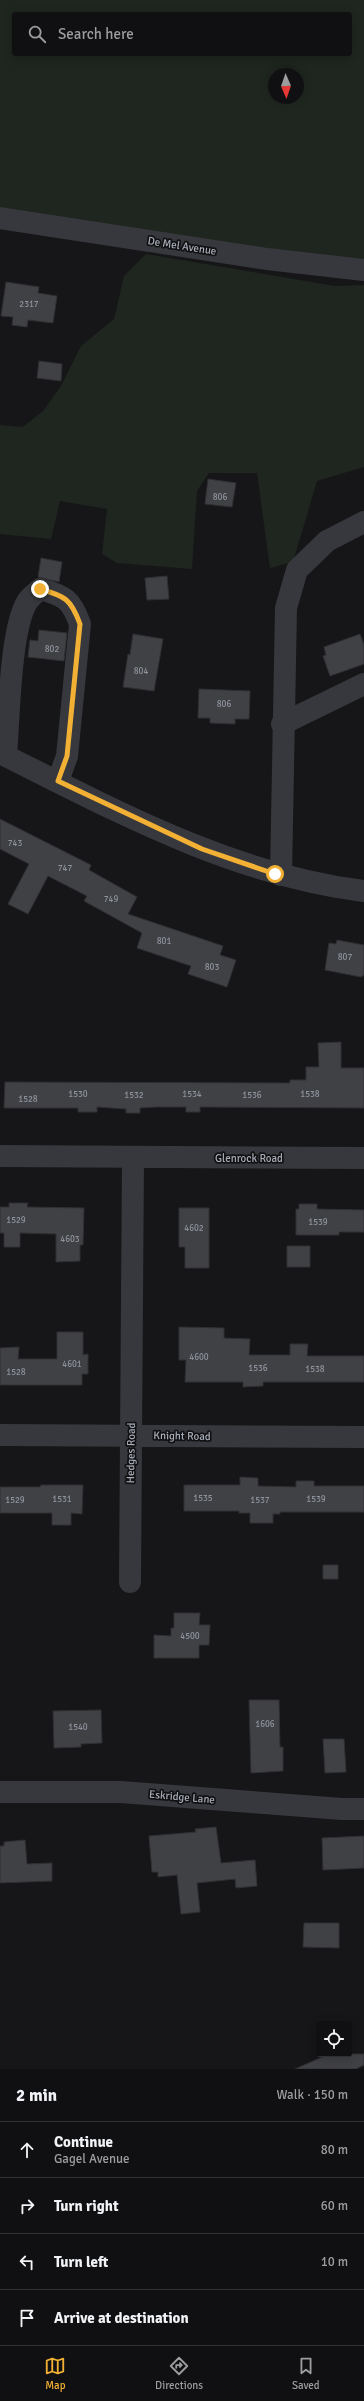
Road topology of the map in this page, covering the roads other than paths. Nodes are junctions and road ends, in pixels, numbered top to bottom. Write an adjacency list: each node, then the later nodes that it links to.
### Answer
1 (0, 218): 2 (street, De Mel Avenue)
2 (364, 270)
3 (364, 522): 5 (street)
4 (364, 684): 5 (street)
5 (282, 724): 8 (street)
6 (3, 754): 7 (street); 7 (street)
7 (58, 781): 8 (street)
8 (281, 875): 9 (street)
9 (364, 891)
10 (0, 1156): 11 (street, Glenrock Road)
11 (133, 1157): 12 (street, Glenrock Road); 14 (street, Hedges Road)
12 (364, 1158)
13 (0, 1434): 14 (street, Knight Road)
14 (131, 1435): 15 (street, Knight Road); 16 (street, Hedges Road)
15 (364, 1436)
16 (130, 1582)
17 (0, 1792): 18 (street, Eskridge Lane)
18 (364, 1809)

